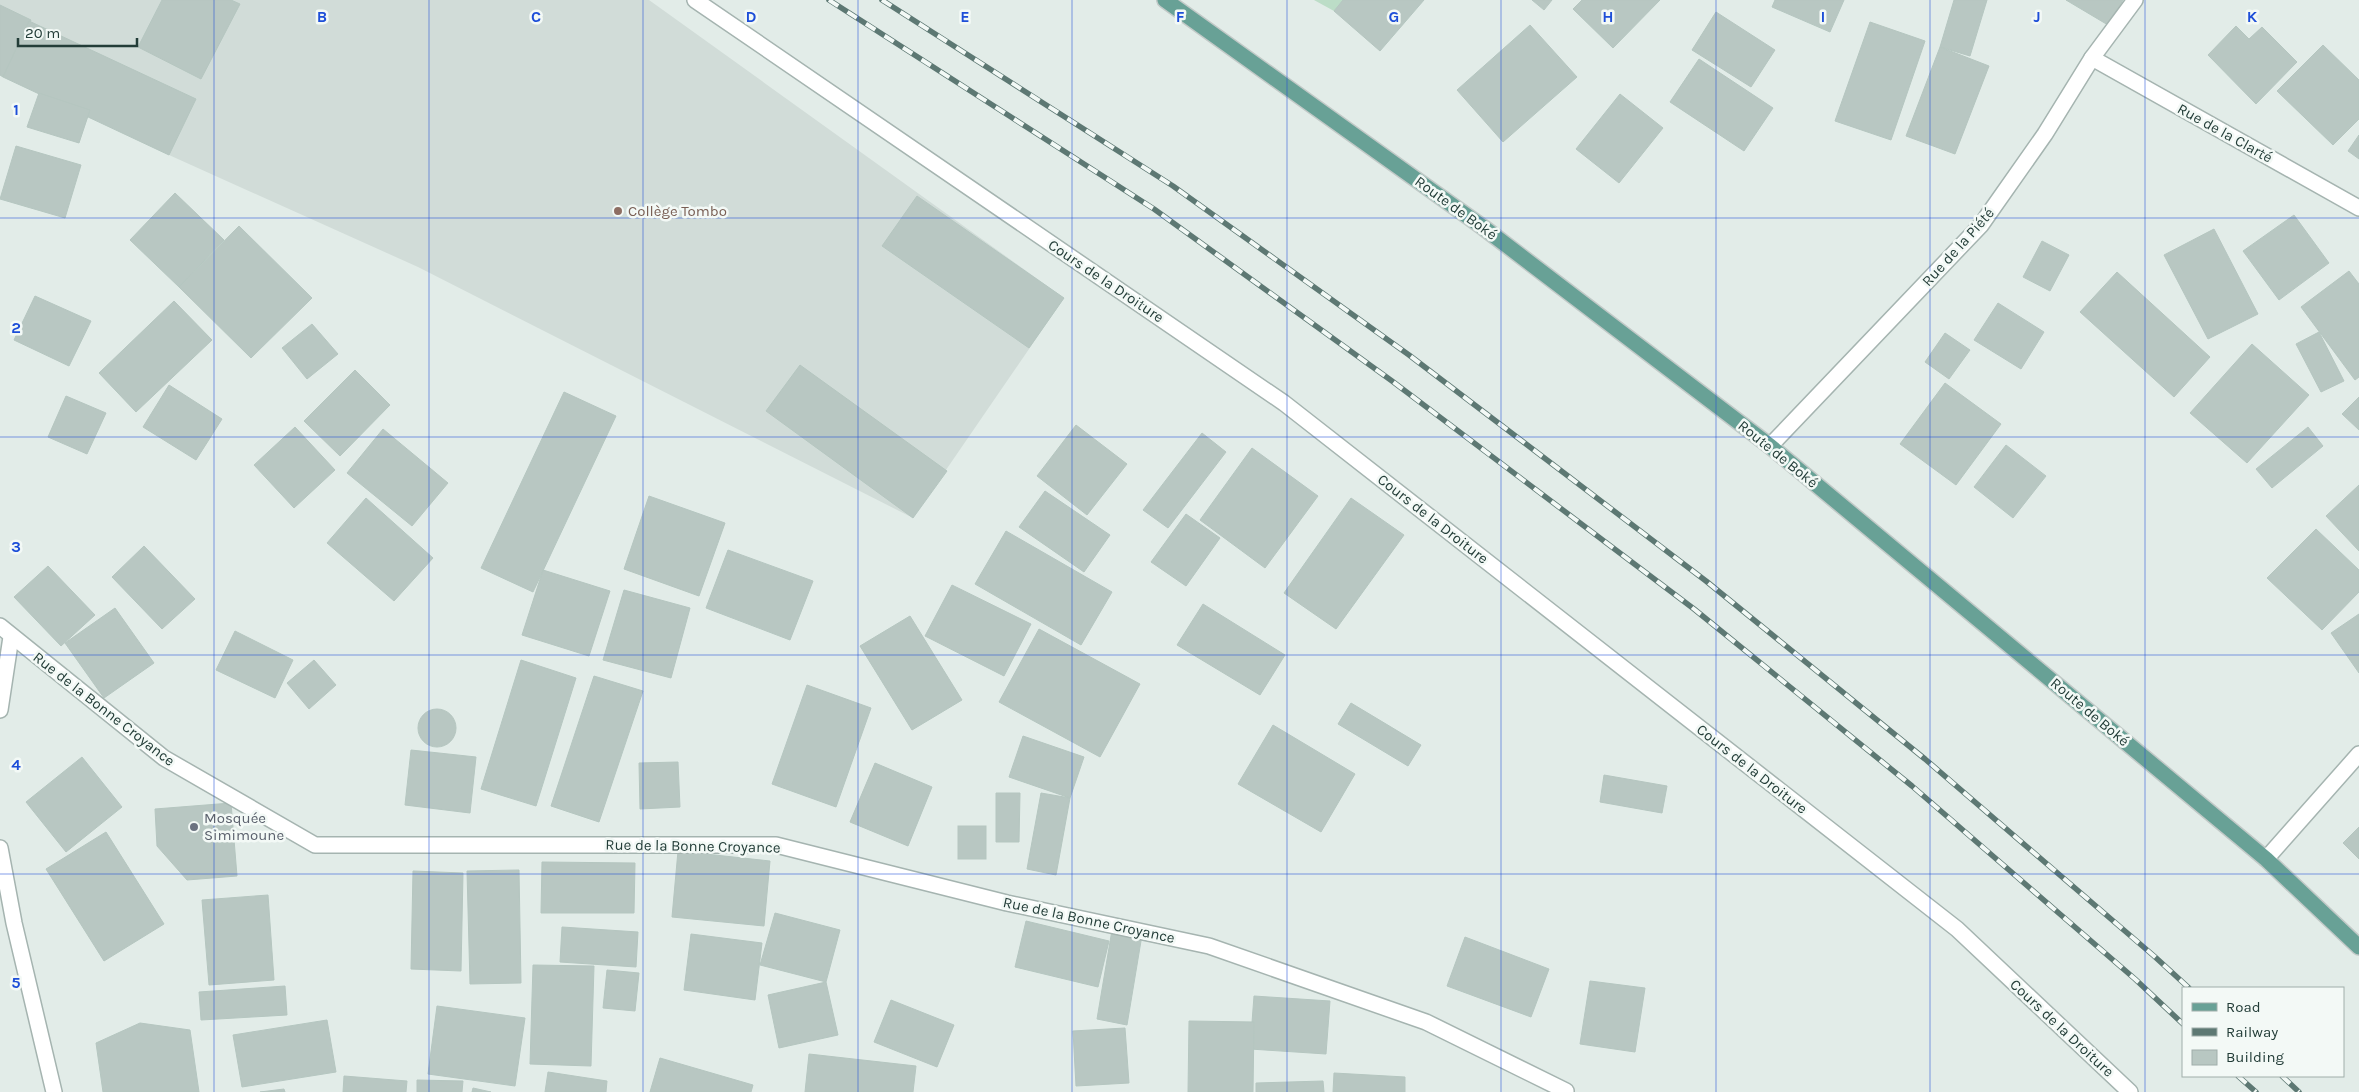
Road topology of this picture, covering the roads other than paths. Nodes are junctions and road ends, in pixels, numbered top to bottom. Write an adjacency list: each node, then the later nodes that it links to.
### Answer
1 (695, 0): 16 (street, Cours de la Droiture)
2 (1165, 0): 6 (main road, Route de Boké)
3 (2135, 0): 4 (street, Rue de la Piété)
4 (2092, 58): 5 (street, Rue de la Clarté); 6 (street, Rue de la Piété)
5 (2359, 208)
6 (1770, 446): 12 (main road, Route de Boké)
7 (0, 626): 8 (street, Rue de la Bonne Croyance)
8 (11, 637): 9 (street); 14 (street, Rue de la Bonne Croyance)
9 (0, 710)
10 (2359, 754): 12 (street)
11 (0, 848): 15 (street)
12 (2266, 859): 13 (main road, Route de Boké)
13 (2359, 947)
14 (1566, 1091)
15 (54, 1092)
16 (2130, 1092)

